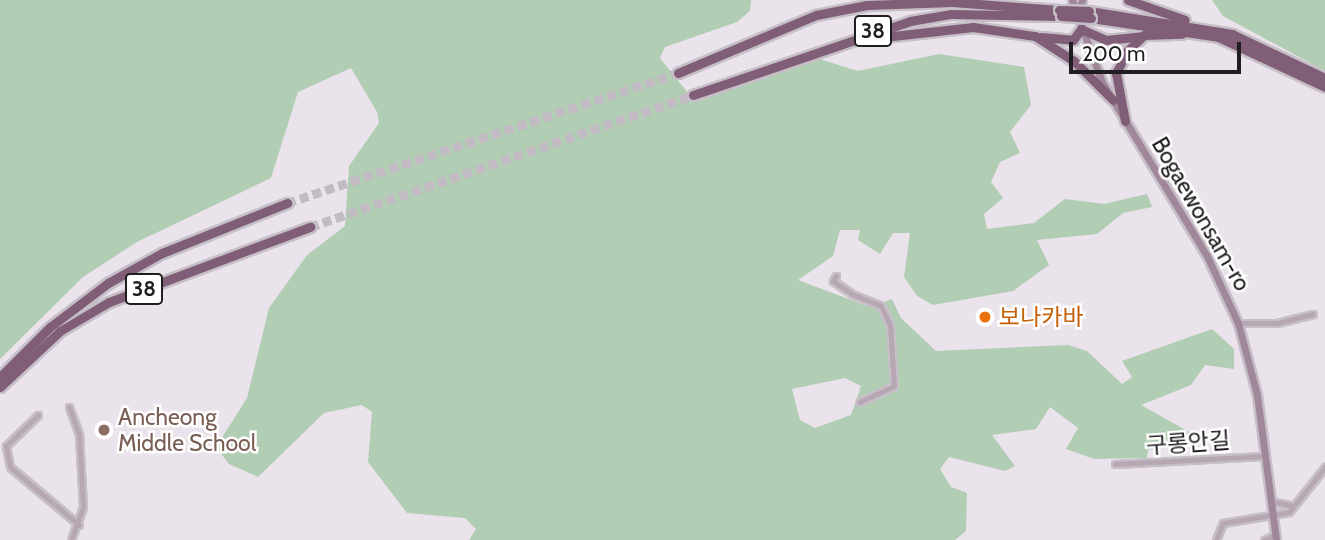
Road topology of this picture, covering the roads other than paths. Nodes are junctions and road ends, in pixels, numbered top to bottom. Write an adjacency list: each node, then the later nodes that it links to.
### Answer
1 (891, 0): 5 (highway)
2 (1072, 0): 8 (main road, Bogaewonsam-ro)
3 (1082, 0): 8 (main road)
4 (1135, 1): 9 (highway)
5 (867, 5): 6 (highway, 38); 15 (highway, 38)
6 (1060, 13): 7 (highway, 38, bridge); 14 (highway, 38)
7 (1090, 14): 9 (highway, 38); 11 (highway, 38)
8 (1076, 15): 10 (main road, Bogaewonsam-ro)
9 (1193, 24): 16 (highway, 38)
10 (1081, 29): 12 (highway); 13 (highway); 19 (main road, Bogaewonsam-ro)
11 (1200, 32): 12 (highway); 17 (highway, 38)
12 (1144, 35): 20 (highway)
13 (1035, 36): 14 (highway); 19 (highway)
14 (830, 45): 18 (highway, 38)
15 (678, 73)
16 (1325, 78)
17 (1325, 87)
18 (694, 95)
19 (1112, 100): 20 (main road, Bogaewonsam-ro)
20 (1125, 121): 25 (main road, Bogaewonsam-ro)
21 (288, 203): 26 (highway, 38)
22 (310, 227): 27 (highway, 38)
23 (836, 276): 28 (street)
24 (1313, 314): 25 (street)
25 (1238, 323): 31 (main road, Bogaewonsam-ro)
26 (0, 377)
27 (0, 387)
28 (859, 402)
29 (69, 407): 37 (street)
30 (38, 415): 37 (street)
31 (1264, 456): 32 (street, 구롱안길); 34 (main road, Bogaewonsam-ro)
32 (1115, 464)
33 (1325, 467): 35 (street)
34 (1270, 501): 35 (street); 36 (main road, Bogaewonsam-ro)
35 (1296, 506): 36 (street)
36 (1272, 519): 38 (main road, Bogaewonsam-ro); 40 (street)
37 (79, 525): 39 (street)
38 (1275, 538): 41 (street)
39 (71, 540)
40 (1216, 540)
41 (1264, 540)

